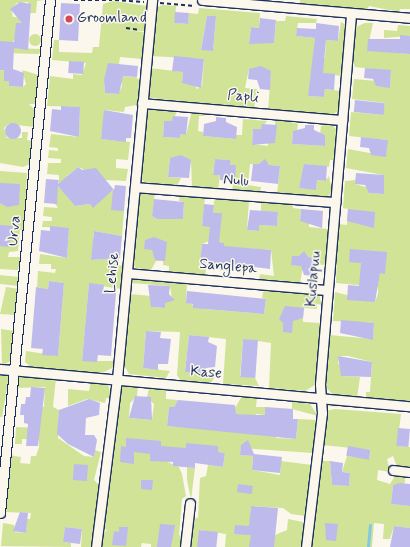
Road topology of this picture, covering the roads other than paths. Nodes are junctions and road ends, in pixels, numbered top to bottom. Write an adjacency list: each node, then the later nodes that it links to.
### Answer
1 (50, 0): 13 (street, Urva)
2 (152, 0): 6 (street, Lehise)
3 (202, 0): 4 (street)
4 (351, 14): 5 (street); 7 (street, Kuslapuu)
5 (410, 18)
6 (142, 103): 7 (street, Papli); 8 (street, Lehise)
7 (342, 120): 9 (street, Kuslapuu)
8 (135, 187): 9 (street, Nulu); 10 (street, Lehise)
9 (335, 202): 11 (street, Kuslapuu)
10 (127, 273): 11 (street, Sanglepa); 14 (street, Lehise)
11 (328, 290): 15 (street, Kuslapuu)
12 (0, 369): 13 (street, Kase)
13 (14, 370): 14 (street, Kase); 20 (street, Urva)
14 (117, 379): 15 (street, Kase); 21 (street, Lehise)
15 (320, 398): 16 (street, Kase); 23 (street, Kuslapuu)
16 (410, 406)
17 (393, 470): 18 (street)
18 (410, 472)
19 (190, 503): 22 (street)
20 (0, 513)
21 (96, 547)
22 (185, 547)
23 (306, 547)

